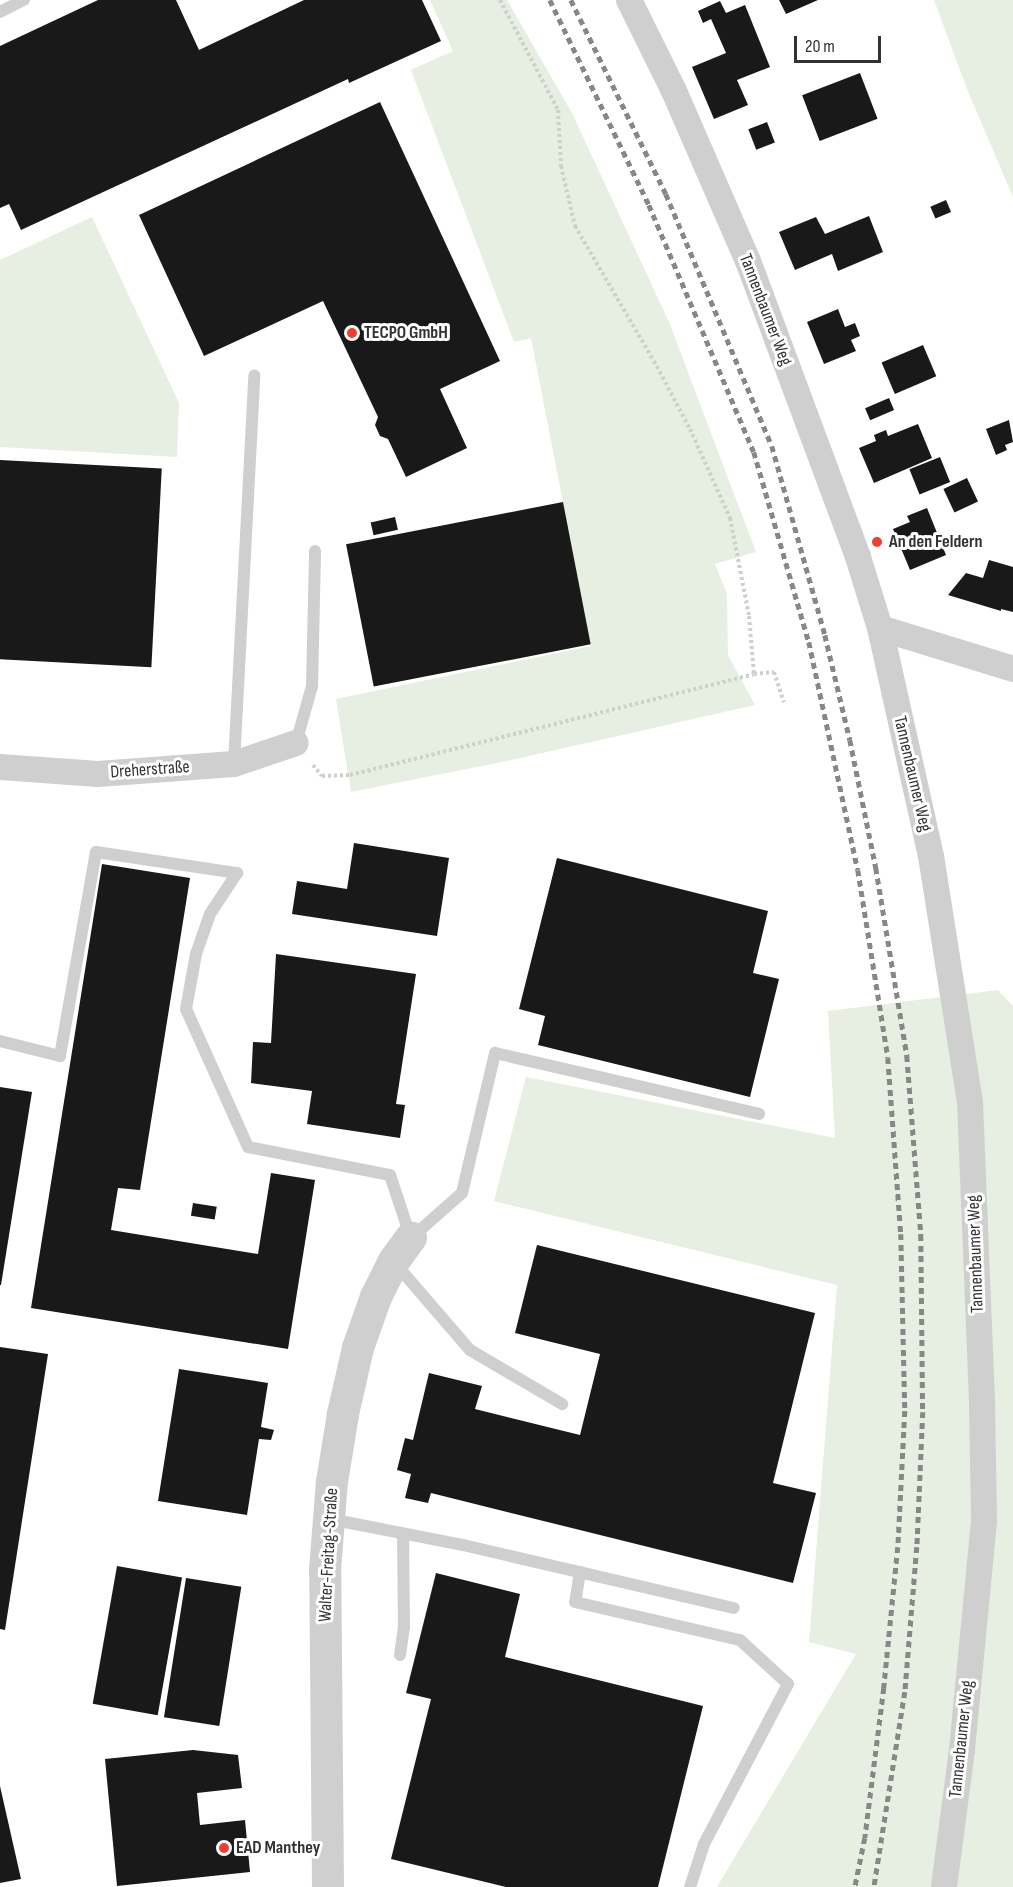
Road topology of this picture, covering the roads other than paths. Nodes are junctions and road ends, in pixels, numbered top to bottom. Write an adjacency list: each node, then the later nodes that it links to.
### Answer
1 (24, 0): 3 (lane)
2 (629, 0): 6 (street, Tannenbaumer Weg)
3 (0, 12)
4 (254, 376): 9 (lane)
5 (315, 552): 8 (lane)
6 (880, 628): 7 (street); 22 (street, Tannenbaumer Weg)
7 (1013, 669)
8 (296, 743): 9 (street, Dreherstraße)
9 (234, 764): 10 (street, Dreherstraße)
10 (0, 767)
11 (0, 1041): 13 (lane)
12 (759, 1114): 13 (lane)
13 (402, 1249): 14 (lane); 15 (street, Walter-Freitag-Straße)
14 (562, 1404)
15 (329, 1519): 16 (lane); 20 (street, Walter-Freitag-Straße)
16 (403, 1534): 17 (lane); 19 (lane)
17 (580, 1572): 18 (lane); 21 (lane)
18 (734, 1608)
19 (400, 1655)
20 (328, 1887)
21 (690, 1887)
22 (944, 1887)

